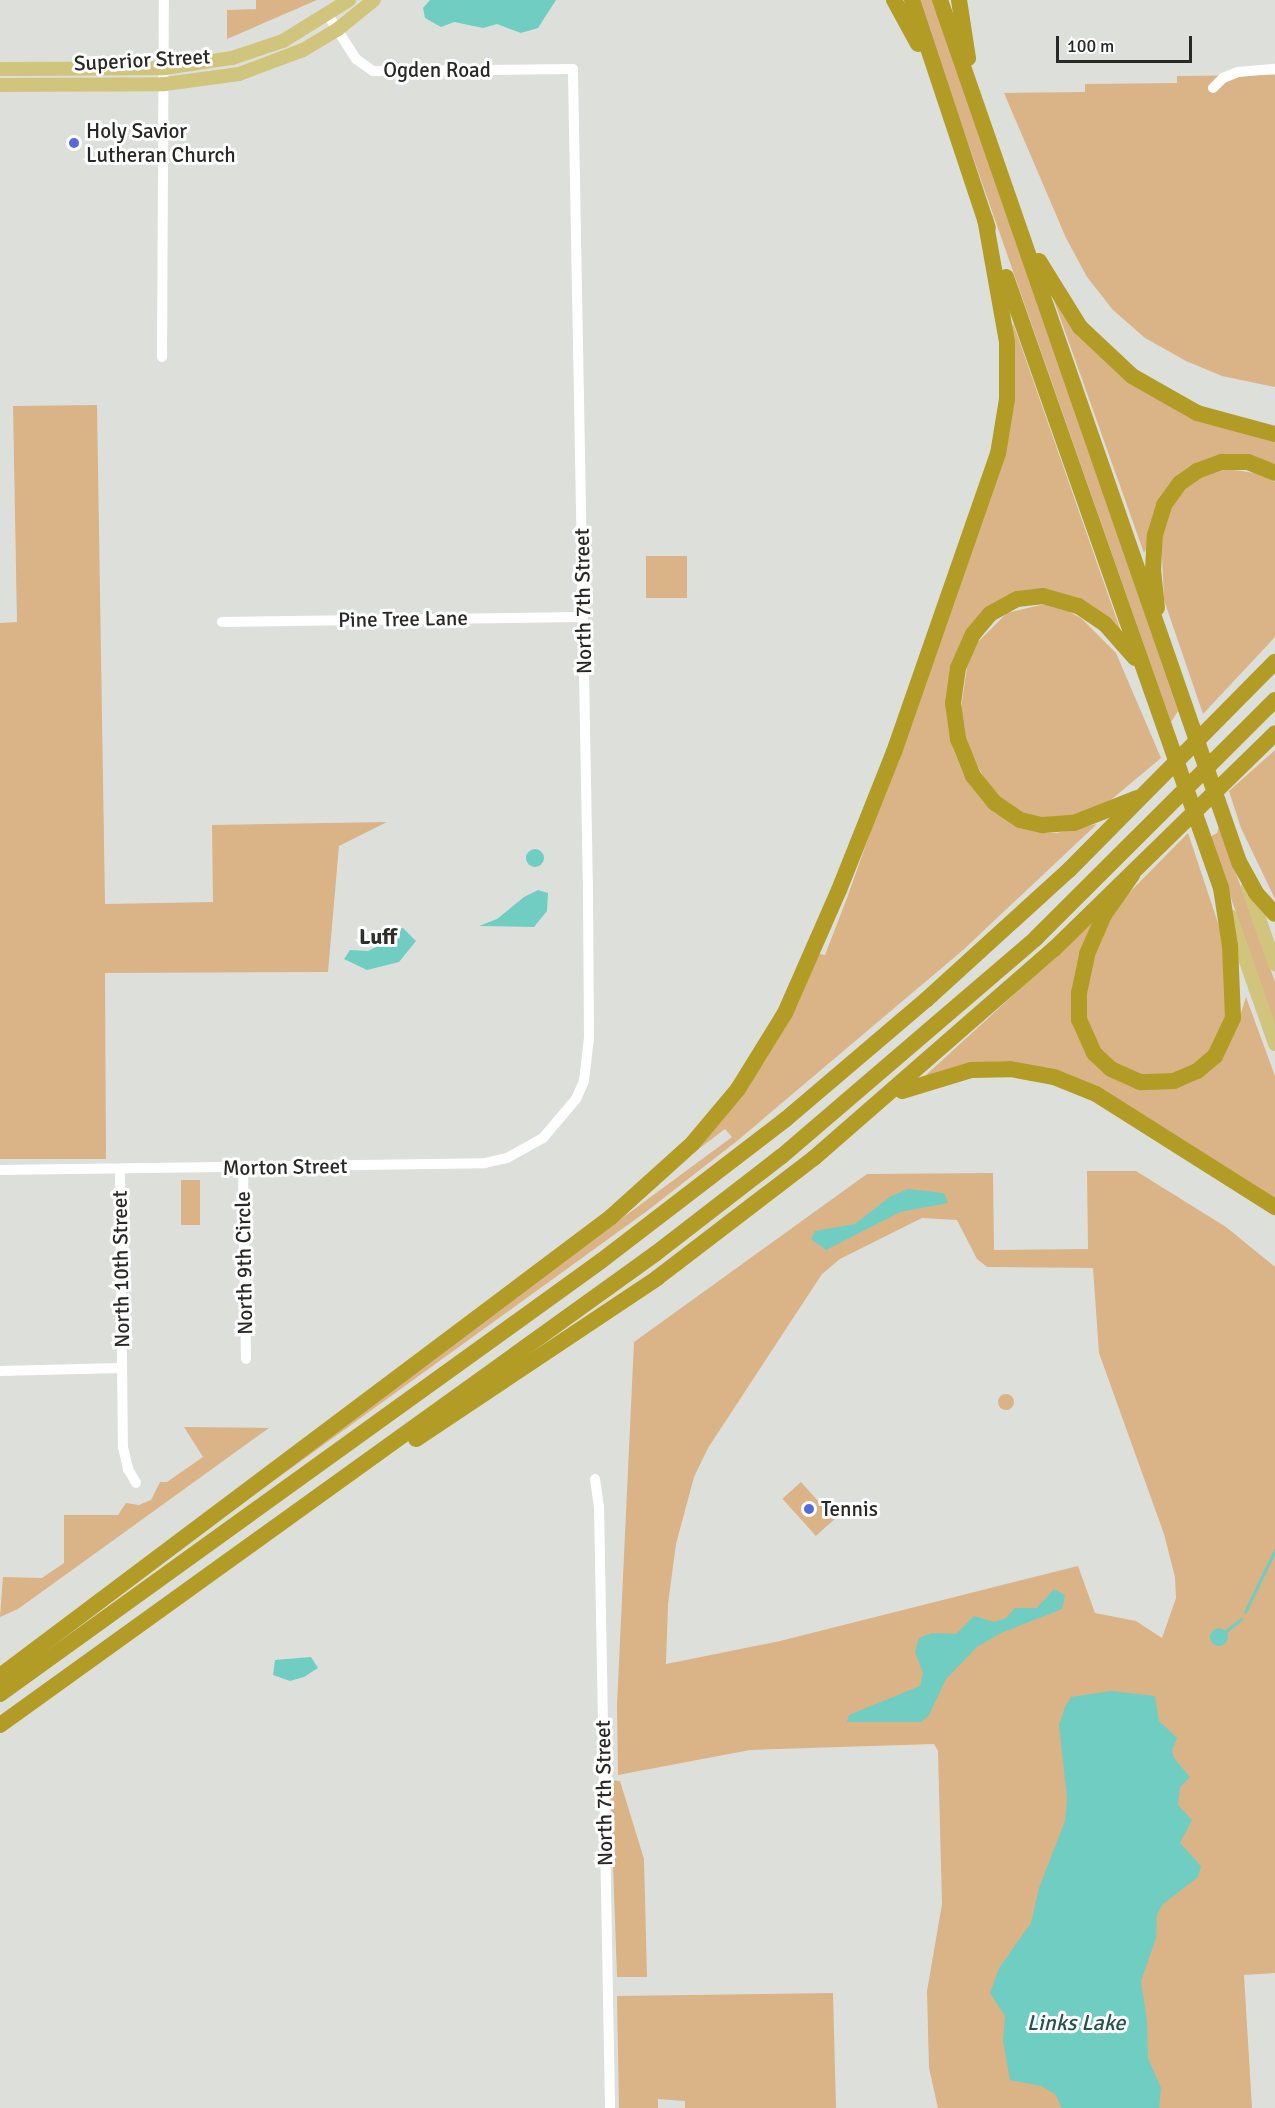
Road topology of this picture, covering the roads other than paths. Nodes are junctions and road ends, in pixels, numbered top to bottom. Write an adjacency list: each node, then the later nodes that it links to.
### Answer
1 (164, 0): 10 (street)
2 (349, 0): 8 (main road, Superior Street)
3 (374, 0): 9 (main road, Superior Street)
4 (894, 0): 17 (highway)
5 (912, 0): 17 (highway)
6 (940, 0): 18 (highway)
7 (959, 0): 18 (highway)
8 (328, 15): 9 (street, Ogden Road); 10 (main road, Superior Street)
9 (338, 29): 12 (street, Ogden Road); 14 (main road, Superior Street)
10 (165, 68): 11 (main road, Superior Street); 14 (street)
11 (0, 69)
12 (573, 69): 24 (street, North 7th Street)
13 (1275, 69): 16 (street)
14 (165, 84): 15 (main road, Superior Street); 21 (street)
15 (0, 85)
16 (1214, 88)
17 (948, 109): 20 (highway)
18 (978, 112): 19 (highway)
19 (1011, 208): 22 (highway); 28 (highway)
20 (985, 219): 29 (highway); 54 (highway)
21 (162, 357)
22 (1275, 434)
23 (1275, 473): 28 (highway)
24 (583, 617): 25 (street, Pine Tree Lane); 43 (street, North 7th Street)
25 (222, 622)
26 (1275, 655): 30 (highway)
27 (1275, 662): 30 (highway)
28 (1170, 664): 36 (highway)
29 (1147, 679): 35 (highway); 38 (highway)
30 (1246, 692): 35 (highway)
31 (1275, 700): 53 (highway)
32 (1275, 733): 34 (highway)
33 (1275, 739): 34 (highway)
34 (1254, 755): 37 (highway)
35 (1143, 796): 55 (highway)
36 (1239, 862): 39 (highway); 40 (main road)
37 (1132, 875): 38 (highway); 42 (highway)
38 (1221, 888): 41 (main road)
39 (1275, 914)
40 (1275, 964)
41 (1275, 1044)
42 (882, 1101): 47 (highway); 53 (highway)
43 (557, 1124): 44 (street, Morton Street)
44 (243, 1168): 45 (street, Morton Street); 48 (street, North 9th Circle)
45 (120, 1169): 46 (street, Morton Street); 49 (street, North 10th Street)
46 (0, 1170)
47 (1275, 1207)
48 (246, 1359)
49 (122, 1368): 50 (street); 52 (street, North 10th Street)
50 (0, 1371)
51 (595, 1479): 57 (street, North 7th Street)
52 (136, 1483)
53 (271, 1531): 56 (highway)
54 (0, 1676)
55 (0, 1694)
56 (0, 1725)
57 (610, 2108)

